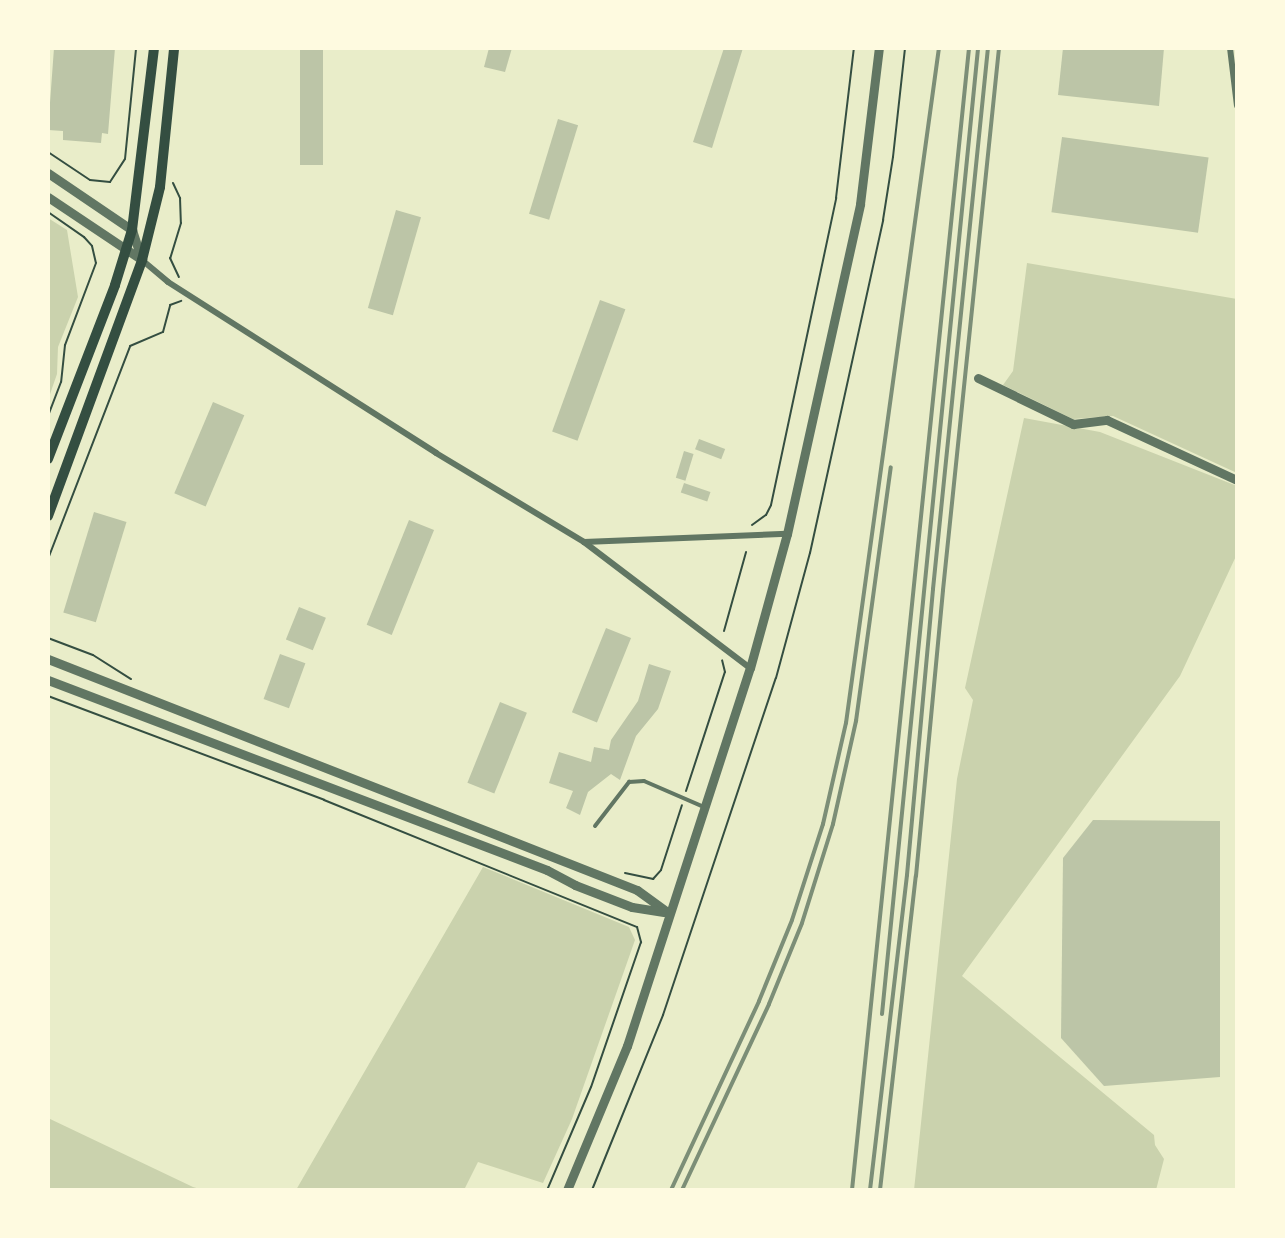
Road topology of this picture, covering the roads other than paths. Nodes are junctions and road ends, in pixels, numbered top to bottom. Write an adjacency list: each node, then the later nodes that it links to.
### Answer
1 (154, 48): 8 (main road)
2 (174, 48): 10 (main road)
3 (879, 48): 15 (street)
4 (1230, 48): 5 (street)
5 (1237, 106)
6 (48, 173): 8 (street)
7 (48, 197): 9 (street)
8 (132, 230): 9 (main road); 10 (street)
9 (126, 252): 10 (street); 12 (main road)
10 (142, 261): 14 (main road); 16 (street)
11 (978, 378): 13 (street)
12 (48, 459)
13 (1237, 480)
14 (48, 516)
15 (787, 534): 16 (street); 18 (street)
16 (584, 542): 18 (street)
17 (48, 658): 22 (street)
18 (750, 668): 20 (street)
19 (48, 680): 22 (street)
20 (705, 807): 21 (lane); 22 (street)
21 (595, 826)
22 (669, 913): 23 (street)
23 (567, 1190)

